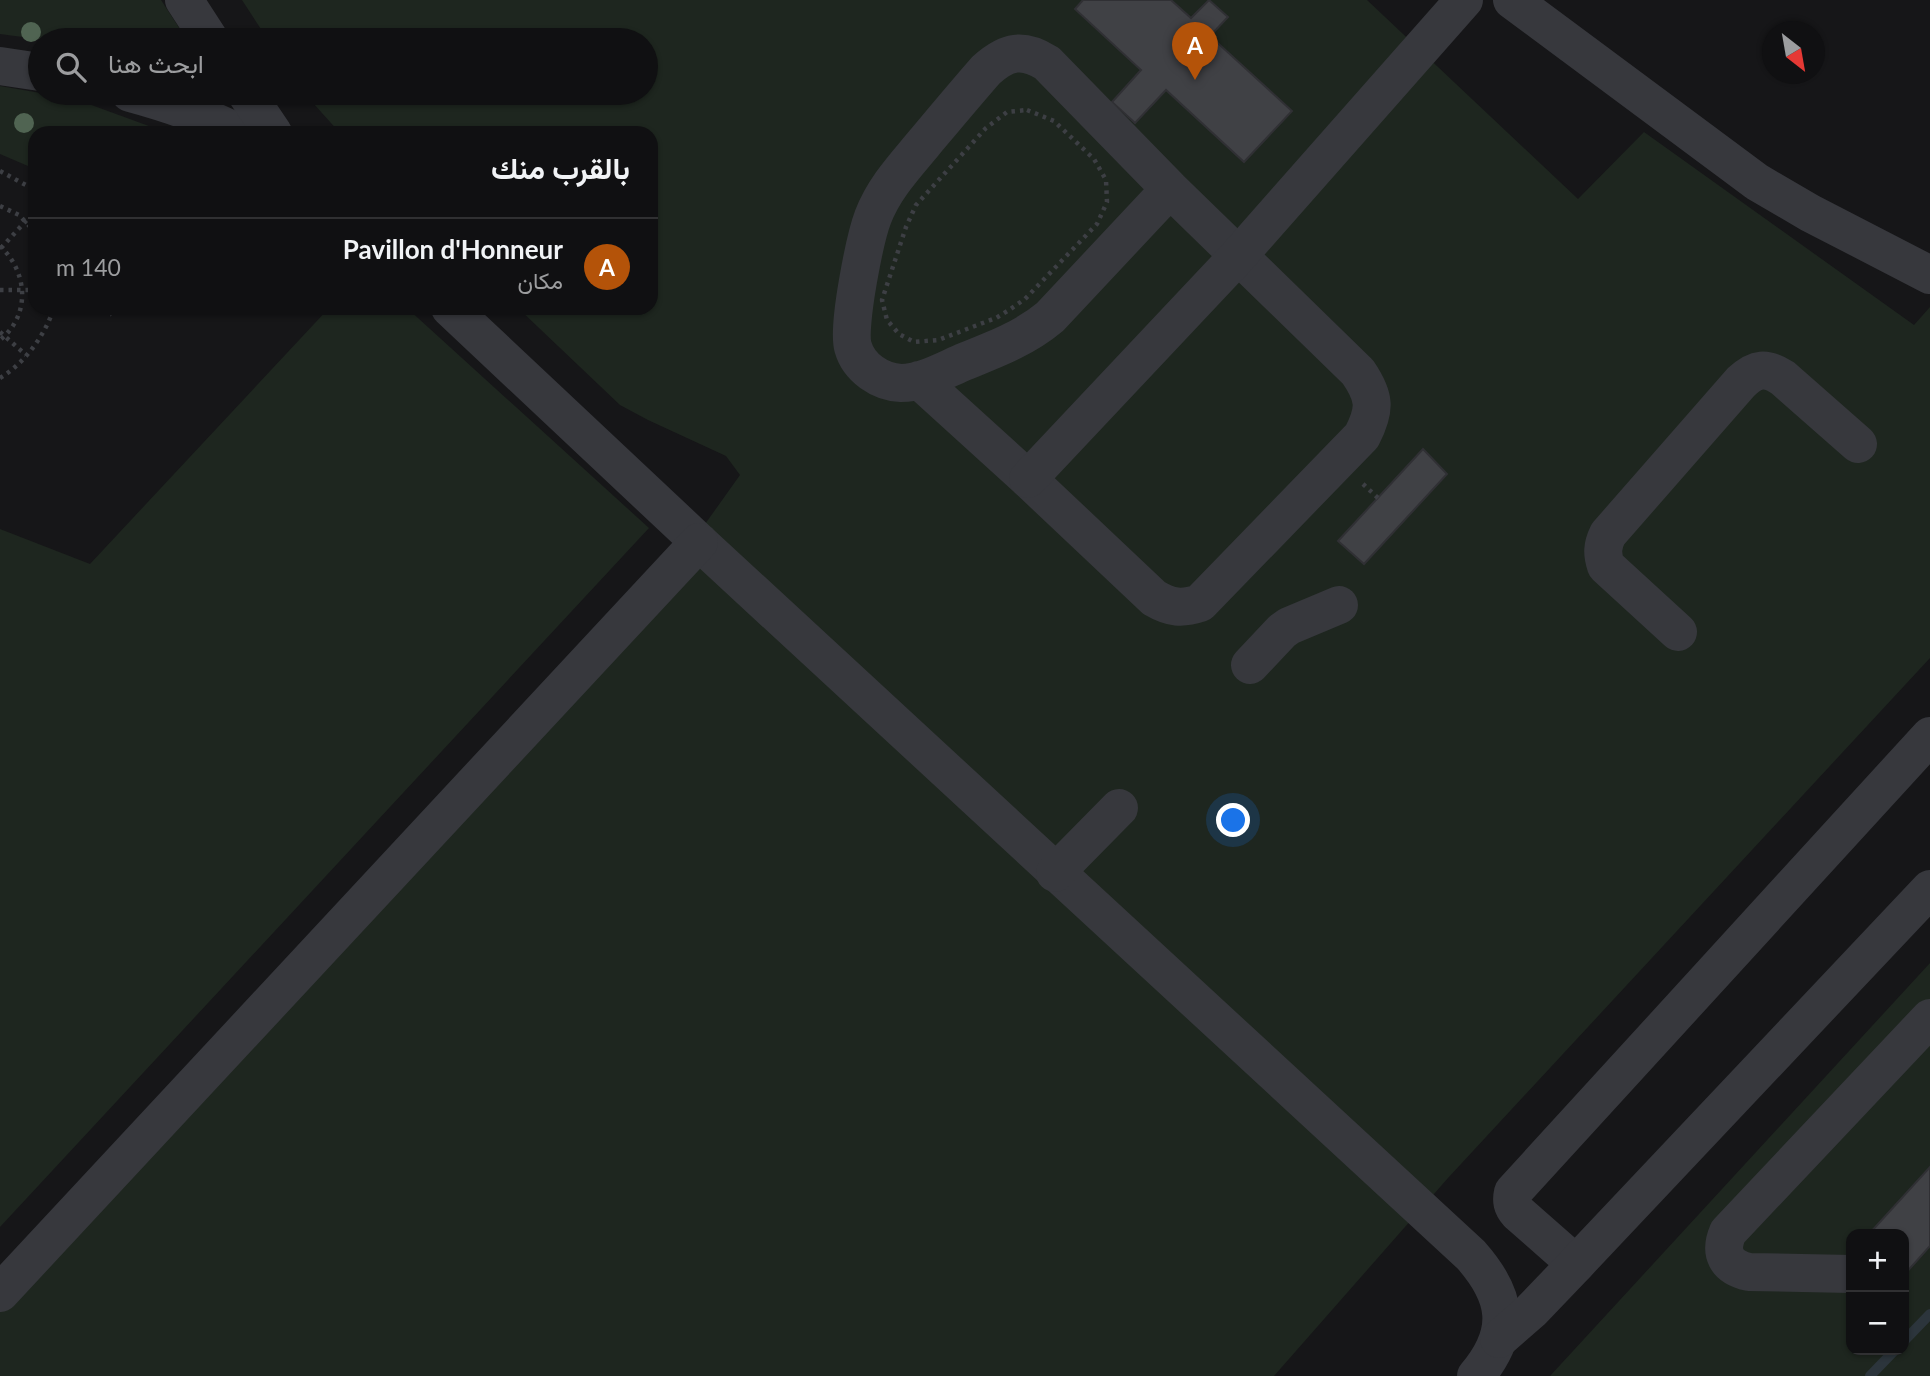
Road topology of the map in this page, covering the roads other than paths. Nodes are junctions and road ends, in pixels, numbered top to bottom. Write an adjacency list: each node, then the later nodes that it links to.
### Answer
1 (184, 0): 4 (street)
2 (1464, 0): 12 (street)
3 (1512, 0): 13 (street)
4 (202, 28)
5 (0, 66): 6 (street)
6 (28, 70)
7 (169, 105): 9 (street)
8 (254, 105): 10 (street)
9 (222, 126)
10 (268, 126)
11 (1170, 189): 12 (street); 15 (street); 15 (street)
12 (1238, 256): 17 (street); 17 (street)
13 (1930, 275)
14 (457, 315): 18 (street)
15 (919, 380): 17 (street)
16 (1858, 444): 20 (street)
17 (1028, 479)
18 (699, 542): 24 (street); 29 (street)
19 (1339, 606): 21 (street)
20 (1678, 632)
21 (1250, 665)
22 (1922, 762): 27 (street)
23 (1119, 808): 24 (street)
24 (1055, 873): 30 (street)
25 (1930, 890): 27 (street)
26 (1930, 1018): 28 (street)
27 (1576, 1264): 30 (street)
28 (1846, 1273)
29 (0, 1293)
30 (1499, 1339): 31 (street)
31 (1476, 1376)

